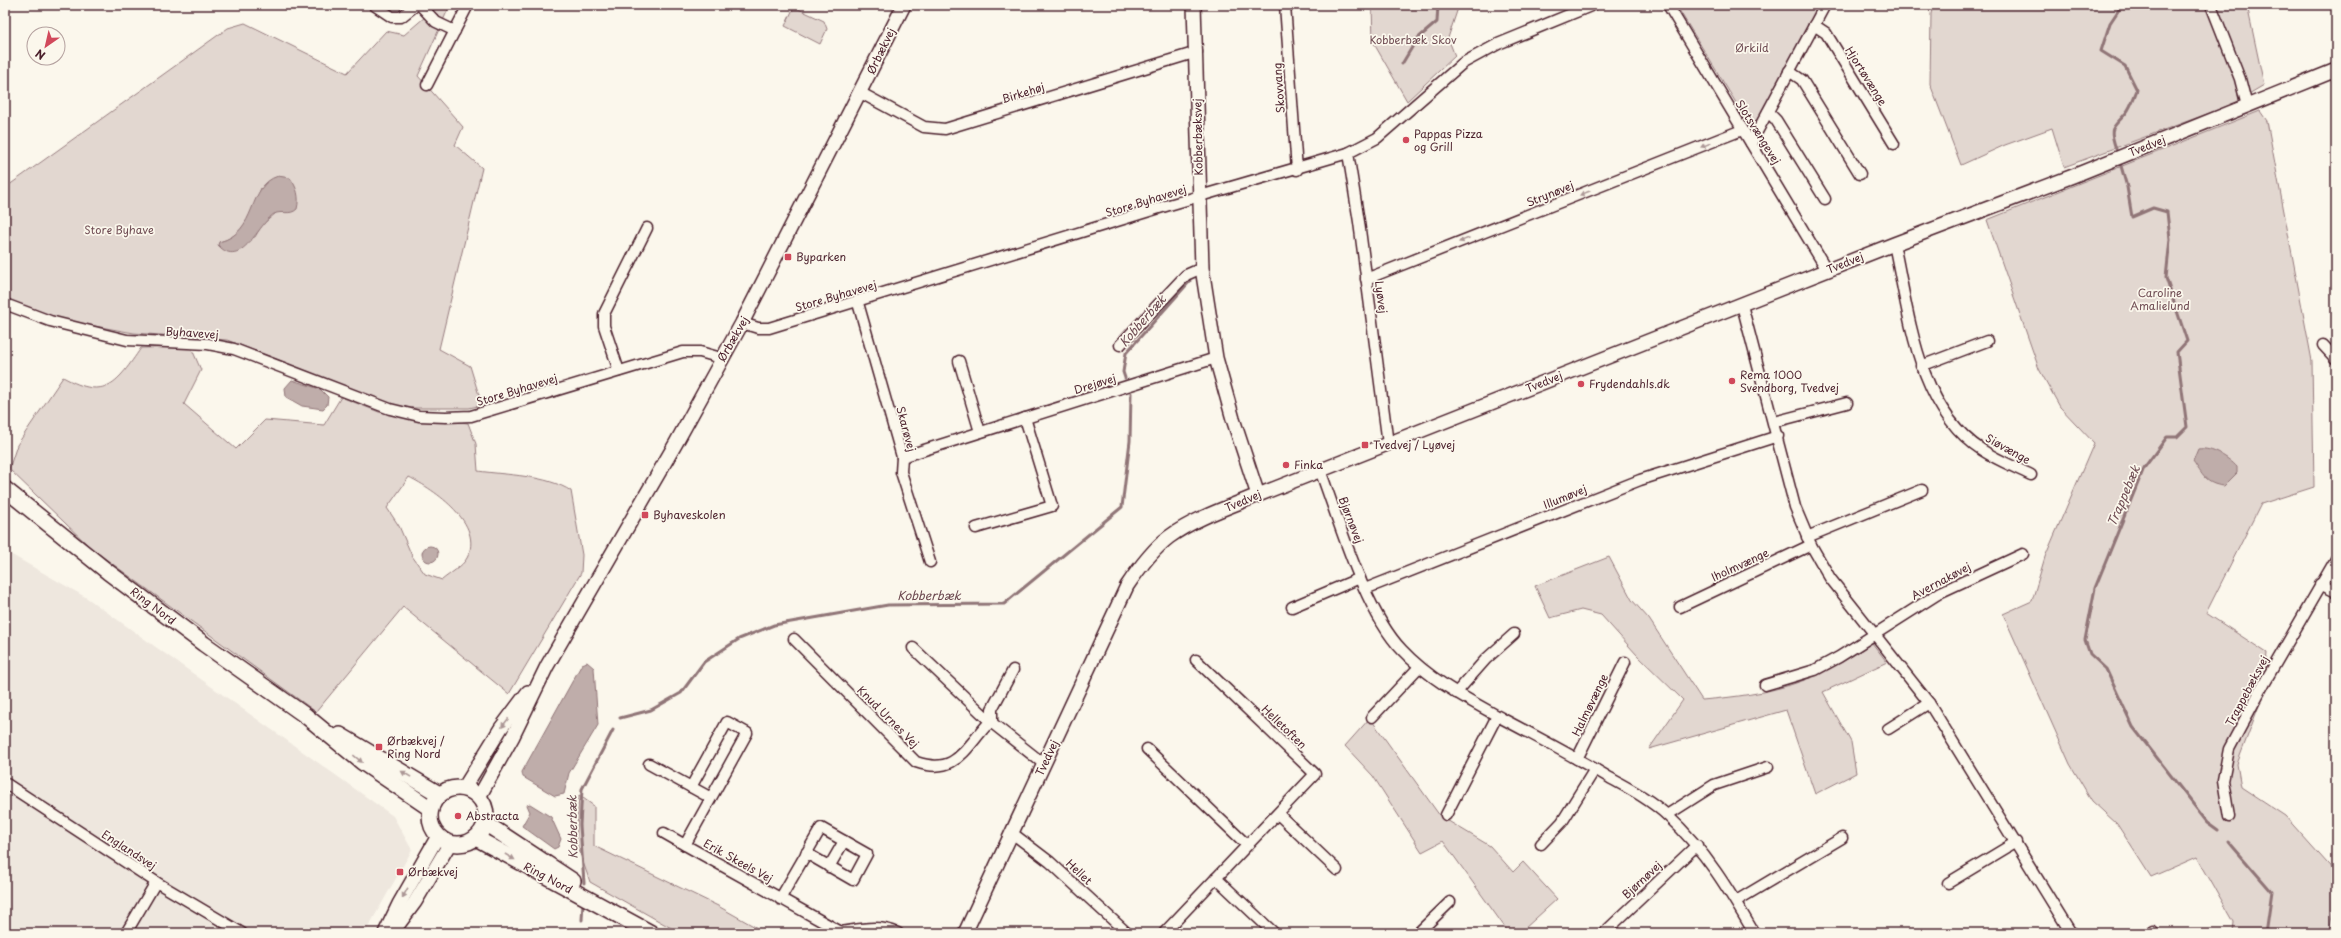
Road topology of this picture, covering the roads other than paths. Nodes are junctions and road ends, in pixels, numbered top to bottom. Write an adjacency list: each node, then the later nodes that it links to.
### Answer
1 (374, 5): 2 (street)
2 (416, 5)
3 (420, 5): 13 (street)
4 (468, 5): 13 (street)
5 (904, 5): 18 (street, Ørbækvej)
6 (1194, 5): 14 (street, Kobberbæksvej)
7 (1285, 5): 25 (street, Skovvang)
8 (1593, 5): 24 (street, Store Byhavevej)
9 (1668, 5): 21 (street, Slotsvængevej)
10 (1825, 5): 12 (street)
11 (2212, 5): 19 (street)
12 (1814, 25): 16 (street); 23 (street, Hjortøvænge)
13 (455, 31): 17 (street)
14 (1197, 52): 18 (street, Birkehøj); 27 (street, Kobberbæksvej)
15 (2336, 70): 19 (street, Tvedvej)
16 (1789, 71): 20 (street); 26 (street)
17 (427, 85)
18 (861, 93): 37 (street, Ørbækvej)
19 (2247, 106): 30 (street, Tvedvej)
20 (1768, 112): 22 (street); 28 (street)
21 (1742, 130): 22 (street, Slotsvængevej); 33 (street, Strynøvej, one-way to 33)
22 (1751, 143): 32 (street, Slotsvængevej)
23 (1894, 144)
24 (1348, 153): 25 (street, Store Byhavevej); 33 (street, Lyøvej)
25 (1296, 170): 27 (street, Store Byhavevej)
26 (1860, 174)
27 (1199, 198): 31 (street, Kobberbæksvej); 34 (street, Store Byhavevej)
28 (1825, 199)
29 (647, 228): 46 (street)
30 (1894, 244): 32 (street, Tvedvej); 45 (street, Siøvænge)
31 (1202, 268): 39 (street); 42 (street, Kobberbæksvej)
32 (1827, 270): 36 (street, Tvedvej)
33 (1366, 279): 53 (street, Lyøvej)
34 (858, 303): 37 (street, Store Byhavevej); 54 (street, Skarøvej)
35 (5, 304): 48 (street, Byhavevej)
36 (1742, 305): 50 (street); 53 (street, Tvedvej)
37 (742, 323): 41 (street, Ørbækvej)
38 (1987, 341): 45 (street)
39 (1120, 345)
40 (2323, 345): 43 (street)
41 (721, 358): 46 (street, Store Byhavevej); 77 (street, Ørbækvej)
42 (1216, 358): 49 (street, Drejøvej); 59 (street, Kobberbæksvej)
43 (2336, 358)
44 (959, 361): 51 (street)
45 (1921, 366): 56 (street, Siøvænge)
46 (619, 371): 48 (street, Store Byhavevej)
47 (1846, 403): 50 (street)
48 (419, 416)
49 (1025, 418): 51 (street, Drejøvej); 60 (street)
50 (1774, 422): 52 (street)
51 (980, 432): 54 (street, Drejøvej)
52 (1778, 436): 61 (street); 67 (street, Illumøvej)
53 (1388, 444): 55 (street, Tvedvej)
54 (902, 457): 64 (street, Skarøvej)
55 (1320, 470): 59 (street, Tvedvej); 65 (street, Bjørnøvej)
56 (2031, 475)
57 (5, 489): 83 (main road, Ring Nord)
58 (1922, 490): 61 (street)
59 (1258, 495): 91 (street, Tvedvej)
60 (976, 528)
61 (1809, 541): 69 (street, Iholmvænge); 72 (street)
62 (2023, 554): 72 (street, Avernakøvej)
63 (2336, 559): 66 (street, Trappebæksvej)
64 (930, 562)
65 (1360, 578): 67 (street, Bjørnøvej); 70 (street)
66 (2320, 584): 68 (street); 104 (street, Trappebæksvej)
67 (1365, 589): 78 (street, Bjørnøvej)
68 (2336, 592)
69 (1680, 606)
70 (1292, 607)
71 (1514, 634): 81 (street)
72 (1873, 634): 80 (street, Avernakøvej); 82 (street)
73 (794, 640): 86 (street, Knud Urnes Vej)
74 (913, 648): 86 (street)
75 (1196, 660): 101 (street, Helletoften)
76 (1625, 662): 89 (street, Halmøvænge)
77 (547, 666): 96 (street, Ørbækvej, one-way to 96); 98 (street, Ørbækvej)
78 (1419, 667): 81 (street, Bjørnøvej); 85 (street)
79 (1013, 670): 86 (street)
80 (1765, 685)
81 (1456, 693): 84 (street, Bjørnøvej)
82 (1929, 703): 87 (street); 112 (street)
83 (306, 716): 97 (main road, Ring Nord, one-way to 83); 100 (main road, Ring Nord, one-way to 100)
84 (1497, 716): 89 (street, Bjørnøvej); 102 (street)
85 (1372, 717)
86 (992, 723): 91 (street)
87 (1888, 729)
88 (1147, 749): 115 (street)
89 (1577, 759): 93 (street, Bjørnøvej)
90 (649, 764): 95 (street)
91 (1044, 764): 107 (street, Tvedvej)
92 (1768, 767): 103 (street)
93 (1595, 769): 103 (street, Bjørnøvej); 113 (street)
94 (5, 783): 121 (street, Englandsvej)
95 (691, 787): 99 (street); 99 (street, Erik Skeels Vej)
96 (464, 788): 97 (main road); 98 (main road)
97 (439, 794): 100 (main road)
98 (479, 797): 105 (main road)
99 (711, 798): 114 (street, Erik Skeels Vej)
100 (431, 809): 110 (main road)
101 (1278, 814): 115 (street, Helletoften); 119 (street)
102 (1446, 815)
103 (1667, 815): 116 (street, Bjørnøvej)
104 (2229, 817)
105 (485, 823): 108 (main road); 126 (main road, Ring Nord)
106 (664, 833): 114 (street, Erik Skeels Vej)
107 (1012, 833): 127 (street, Tvedvej); 134 (street, Hellet)
108 (476, 838): 110 (main road); 126 (main road, Ring Nord, one-way to 126)
109 (1842, 838): 124 (street)
110 (444, 839): 130 (street, one-way to 130); 131 (street)
111 (844, 841): 117 (street); 118 (street); 118 (street)
112 (2016, 842): 122 (street); 140 (street)
113 (1541, 844)
114 (685, 845): 123 (street, Erik Skeels Vej)
115 (1247, 845): 120 (street, Helletoften)
116 (1697, 845): 124 (street, Bjørnøvej); 138 (street, Bjørnøvej)
117 (806, 854): 118 (street); 123 (street)
118 (829, 866)
119 (1337, 870)
120 (1216, 878): 135 (street, Helletoften); 136 (street)
121 (156, 882): 128 (street); 129 (street, Englandsvej)
122 (1948, 883)
123 (780, 899): 133 (street, Erik Skeels Vej)
124 (1736, 901): 139 (street, Bjørnøvej)
125 (1450, 902): 137 (street)
126 (622, 916): 132 (main road, Ring Nord)
127 (967, 932)
128 (126, 933)
129 (242, 933)
130 (385, 933)
131 (392, 933)
132 (651, 933)
133 (898, 933)
134 (1127, 933)
135 (1164, 933)
136 (1274, 933)
137 (1418, 933)
138 (1604, 933)
139 (1754, 933)
140 (2072, 933)
141 (2150, 933): 142 (street)
142 (2154, 933)

